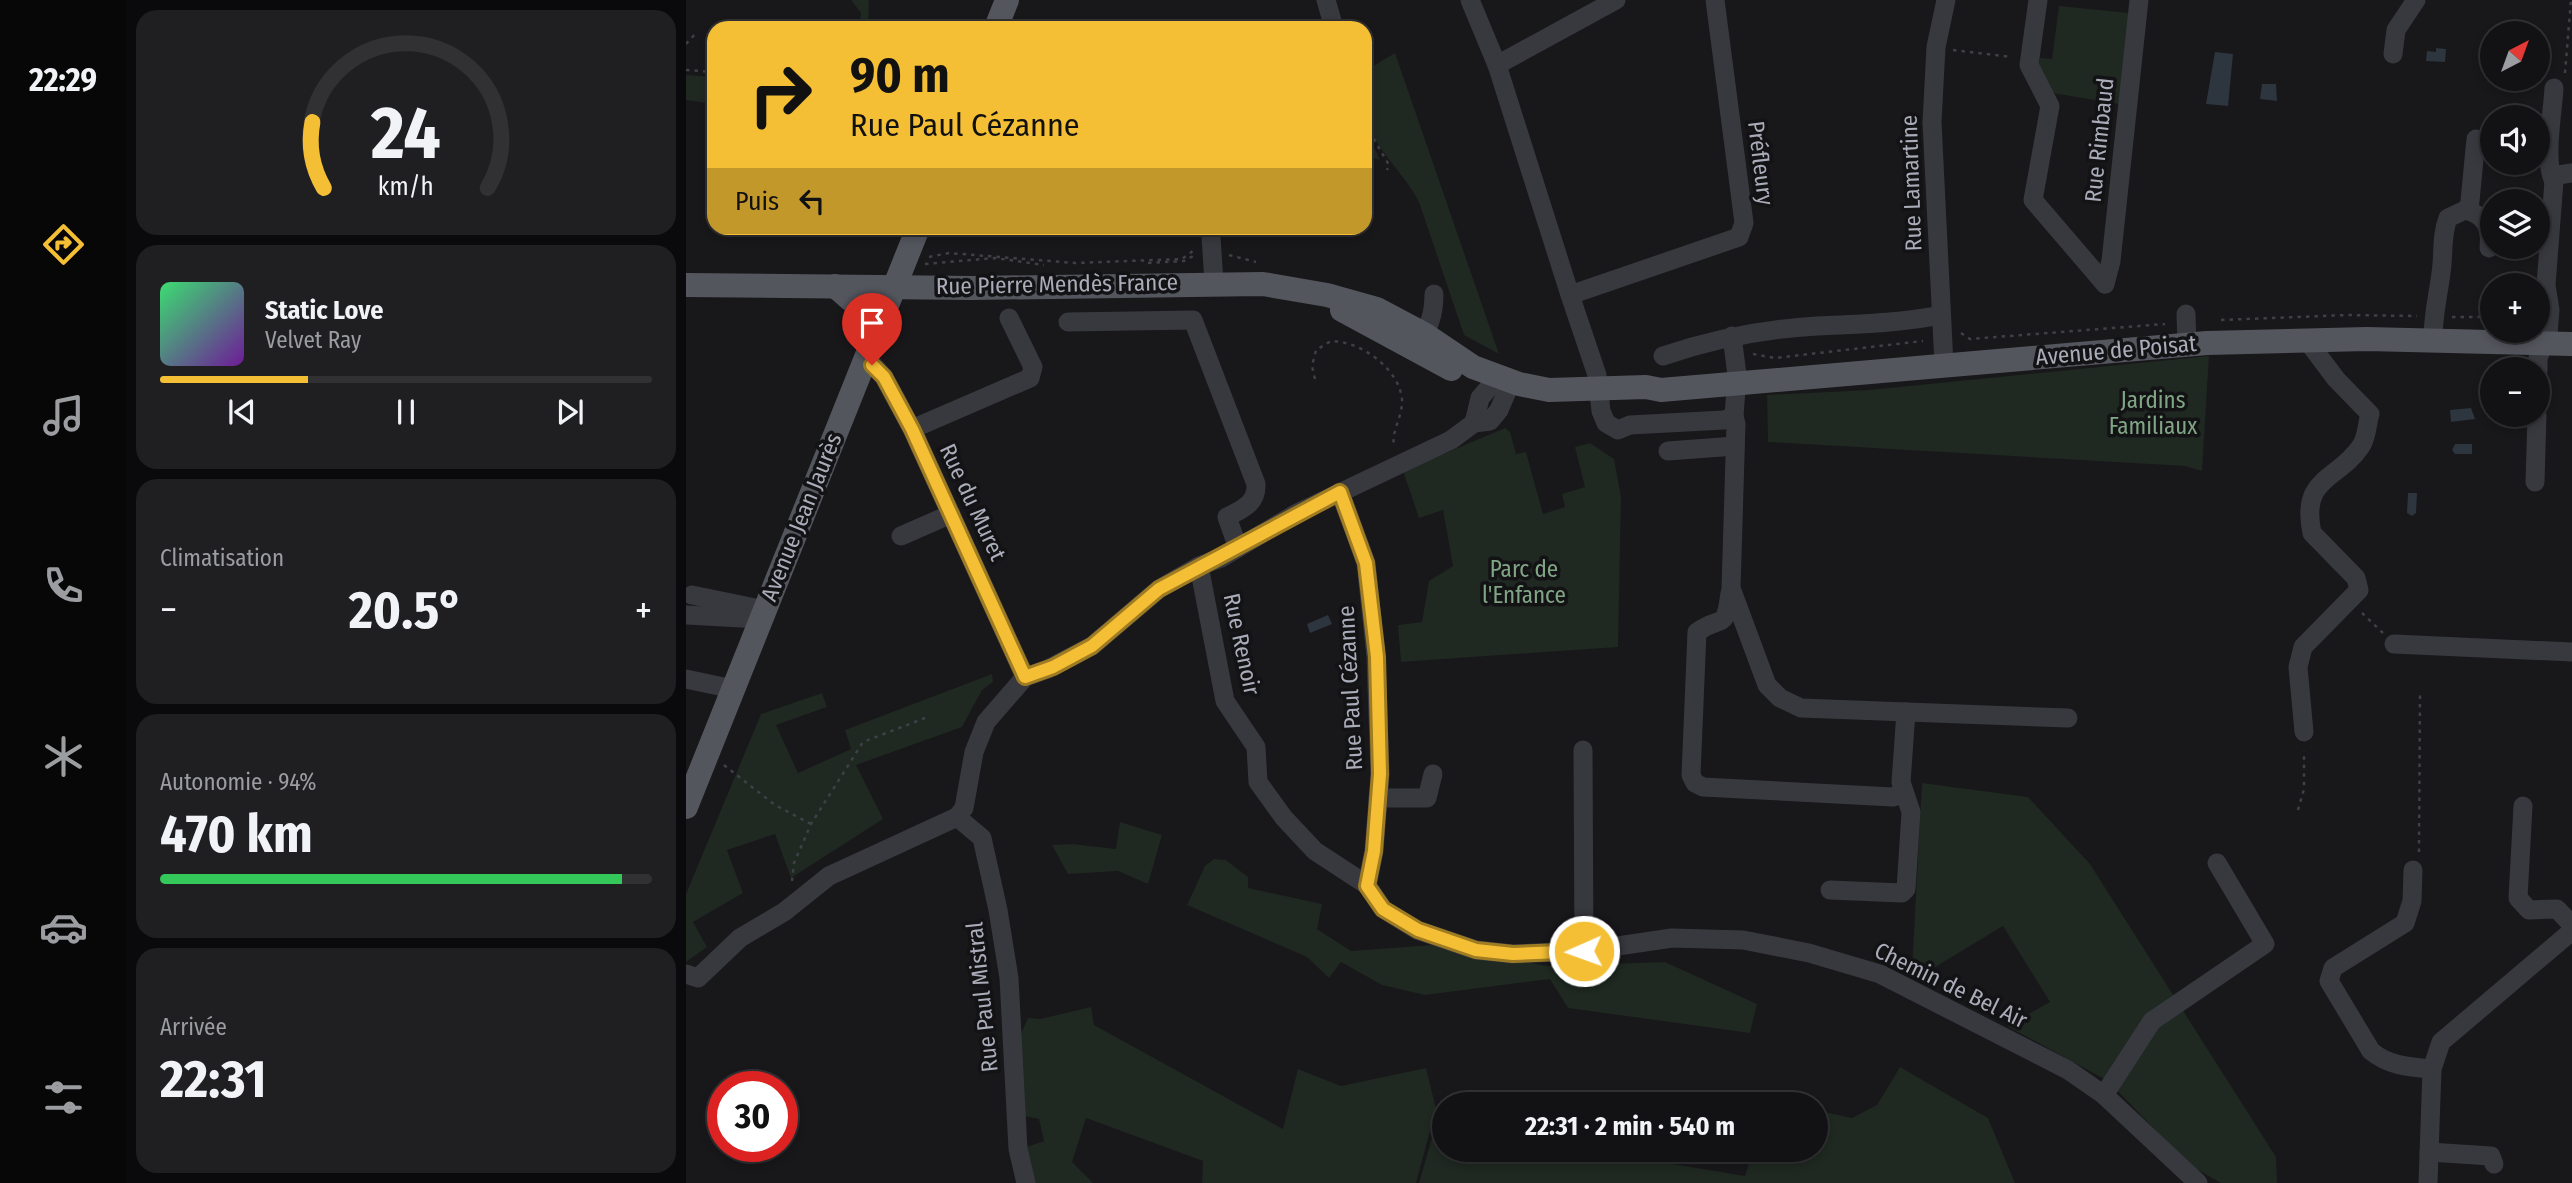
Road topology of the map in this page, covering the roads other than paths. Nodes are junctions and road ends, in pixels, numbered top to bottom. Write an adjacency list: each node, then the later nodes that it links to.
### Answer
1 (1007, 0): 10 (main road)
2 (1326, 0): 11 (street)
3 (1616, 0): 13 (street)
4 (1715, 0): 28 (street, Préfleury)
5 (1945, 0): 31 (street, Rue Lamartine)
6 (2038, 0): 7 (street, Rue Rimbaud)
7 (2139, 0)
8 (2416, 0): 12 (street)
9 (1471, 2): 13 (street)
10 (999, 21)
11 (1332, 21)
12 (2393, 54)
13 (1497, 65): 28 (street)
14 (2554, 88): 16 (street)
15 (2476, 139): 17 (street)
16 (2563, 177): 21 (street)
17 (2469, 211): 18 (street); 34 (street)
18 (2480, 218)
19 (915, 235): 22 (main road, Avenue Jean Jaurès)
20 (1212, 245): 23 (street)
21 (2548, 273)
22 (899, 275): 23 (main road, Rue Pierre Mendès France); 25 (main road, Rue Pierre Mendès France); 42 (main road, Avenue Jean Jaurès)
23 (1214, 283): 26 (main road, Rue Pierre Mendès France)
24 (686, 285): 25 (main road, Rue Pierre Mendès France)
25 (835, 286): 42 (main road)
26 (1302, 291): 29 (main road, Rue Pierre Mendès France); 35 (main road, Rue Pierre Mendès France)
27 (1434, 294): 35 (street)
28 (1570, 295): 48 (street)
29 (1351, 314): 35 (street); 47 (main road, Rue Pierre Mendès France)
30 (2186, 314): 41 (street)
31 (1941, 315): 37 (street); 45 (street, Rue Lamartine)
32 (1009, 318): 51 (street)
33 (1068, 322): 58 (street)
34 (2433, 328): 36 (main road, Avenue de Poisat); 38 (main road, Avenue de Poisat)
35 (1424, 334): 47 (main road, Rue Pierre Mendès France)
36 (2480, 334)
37 (1732, 336): 43 (street); 46 (street)
38 (2306, 340): 41 (main road, Avenue de Poisat); 71 (street)
39 (2545, 343): 40 (main road, Avenue de Poisat); 44 (street)
40 (2572, 344)
41 (2187, 345): 45 (main road, Avenue de Poisat)
42 (868, 348): 51 (street, Rue du Muret); 63 (main road, Avenue Jean Jaurès)
43 (1663, 356)
44 (2538, 357)
45 (1944, 365): 46 (main road, Avenue de Poisat)
46 (1736, 383): 48 (main road, Avenue de Poisat); 49 (street)
47 (1501, 384): 48 (main road, Avenue de Poisat); 55 (street)
48 (1599, 394): 49 (street)
49 (1734, 415): 52 (street)
50 (2537, 427): 54 (street)
51 (912, 429): 56 (street, Rue du Muret)
52 (1735, 446): 53 (street); 60 (street)
53 (1668, 451)
54 (2535, 482)
55 (1340, 492): 58 (street); 76 (street, Rue Paul Cézanne)
56 (951, 514): 57 (street); 66 (street, Rue du Muret)
57 (901, 536)
58 (1238, 548): 59 (street)
59 (1199, 566): 66 (street); 82 (street, Rue Renoir)
60 (1731, 588): 69 (street); 75 (street)
61 (692, 595): 63 (street)
62 (686, 615): 63 (street)
63 (762, 615): 68 (main road, Avenue Jean Jaurès)
64 (2394, 644): 65 (street)
65 (2572, 652)
66 (1025, 677): 79 (street)
67 (686, 679): 68 (street)
68 (733, 689): 73 (main road, Avenue Jean Jaurès)
69 (1906, 712): 70 (street); 75 (street)
70 (2068, 718)
71 (2304, 732)
72 (1583, 750): 85 (street)
73 (702, 768): 78 (main road, Avenue Jean Jaurès)
74 (1433, 774): 76 (street)
75 (1904, 792): 83 (street)
76 (1378, 798): 82 (street, Rue Paul Cézanne)
77 (2523, 806): 84 (street)
78 (686, 807)
79 (957, 817): 86 (street); 91 (street, Rue Paul Mistral)
80 (2217, 863): 88 (street)
81 (2413, 870): 87 (street)
82 (1367, 886): 85 (street, Chemin de Bel Air)
83 (1830, 890)
84 (2570, 937): 87 (street)
85 (1584, 951): 88 (street, Chemin de Bel Air)
86 (691, 977)
87 (2432, 1069): 89 (street)
88 (2104, 1096): 92 (street, Chemin de Bel Air)
89 (2429, 1152): 90 (street); 93 (street)
90 (2494, 1164)
91 (1026, 1183)
92 (2198, 1183)
93 (2428, 1183)

